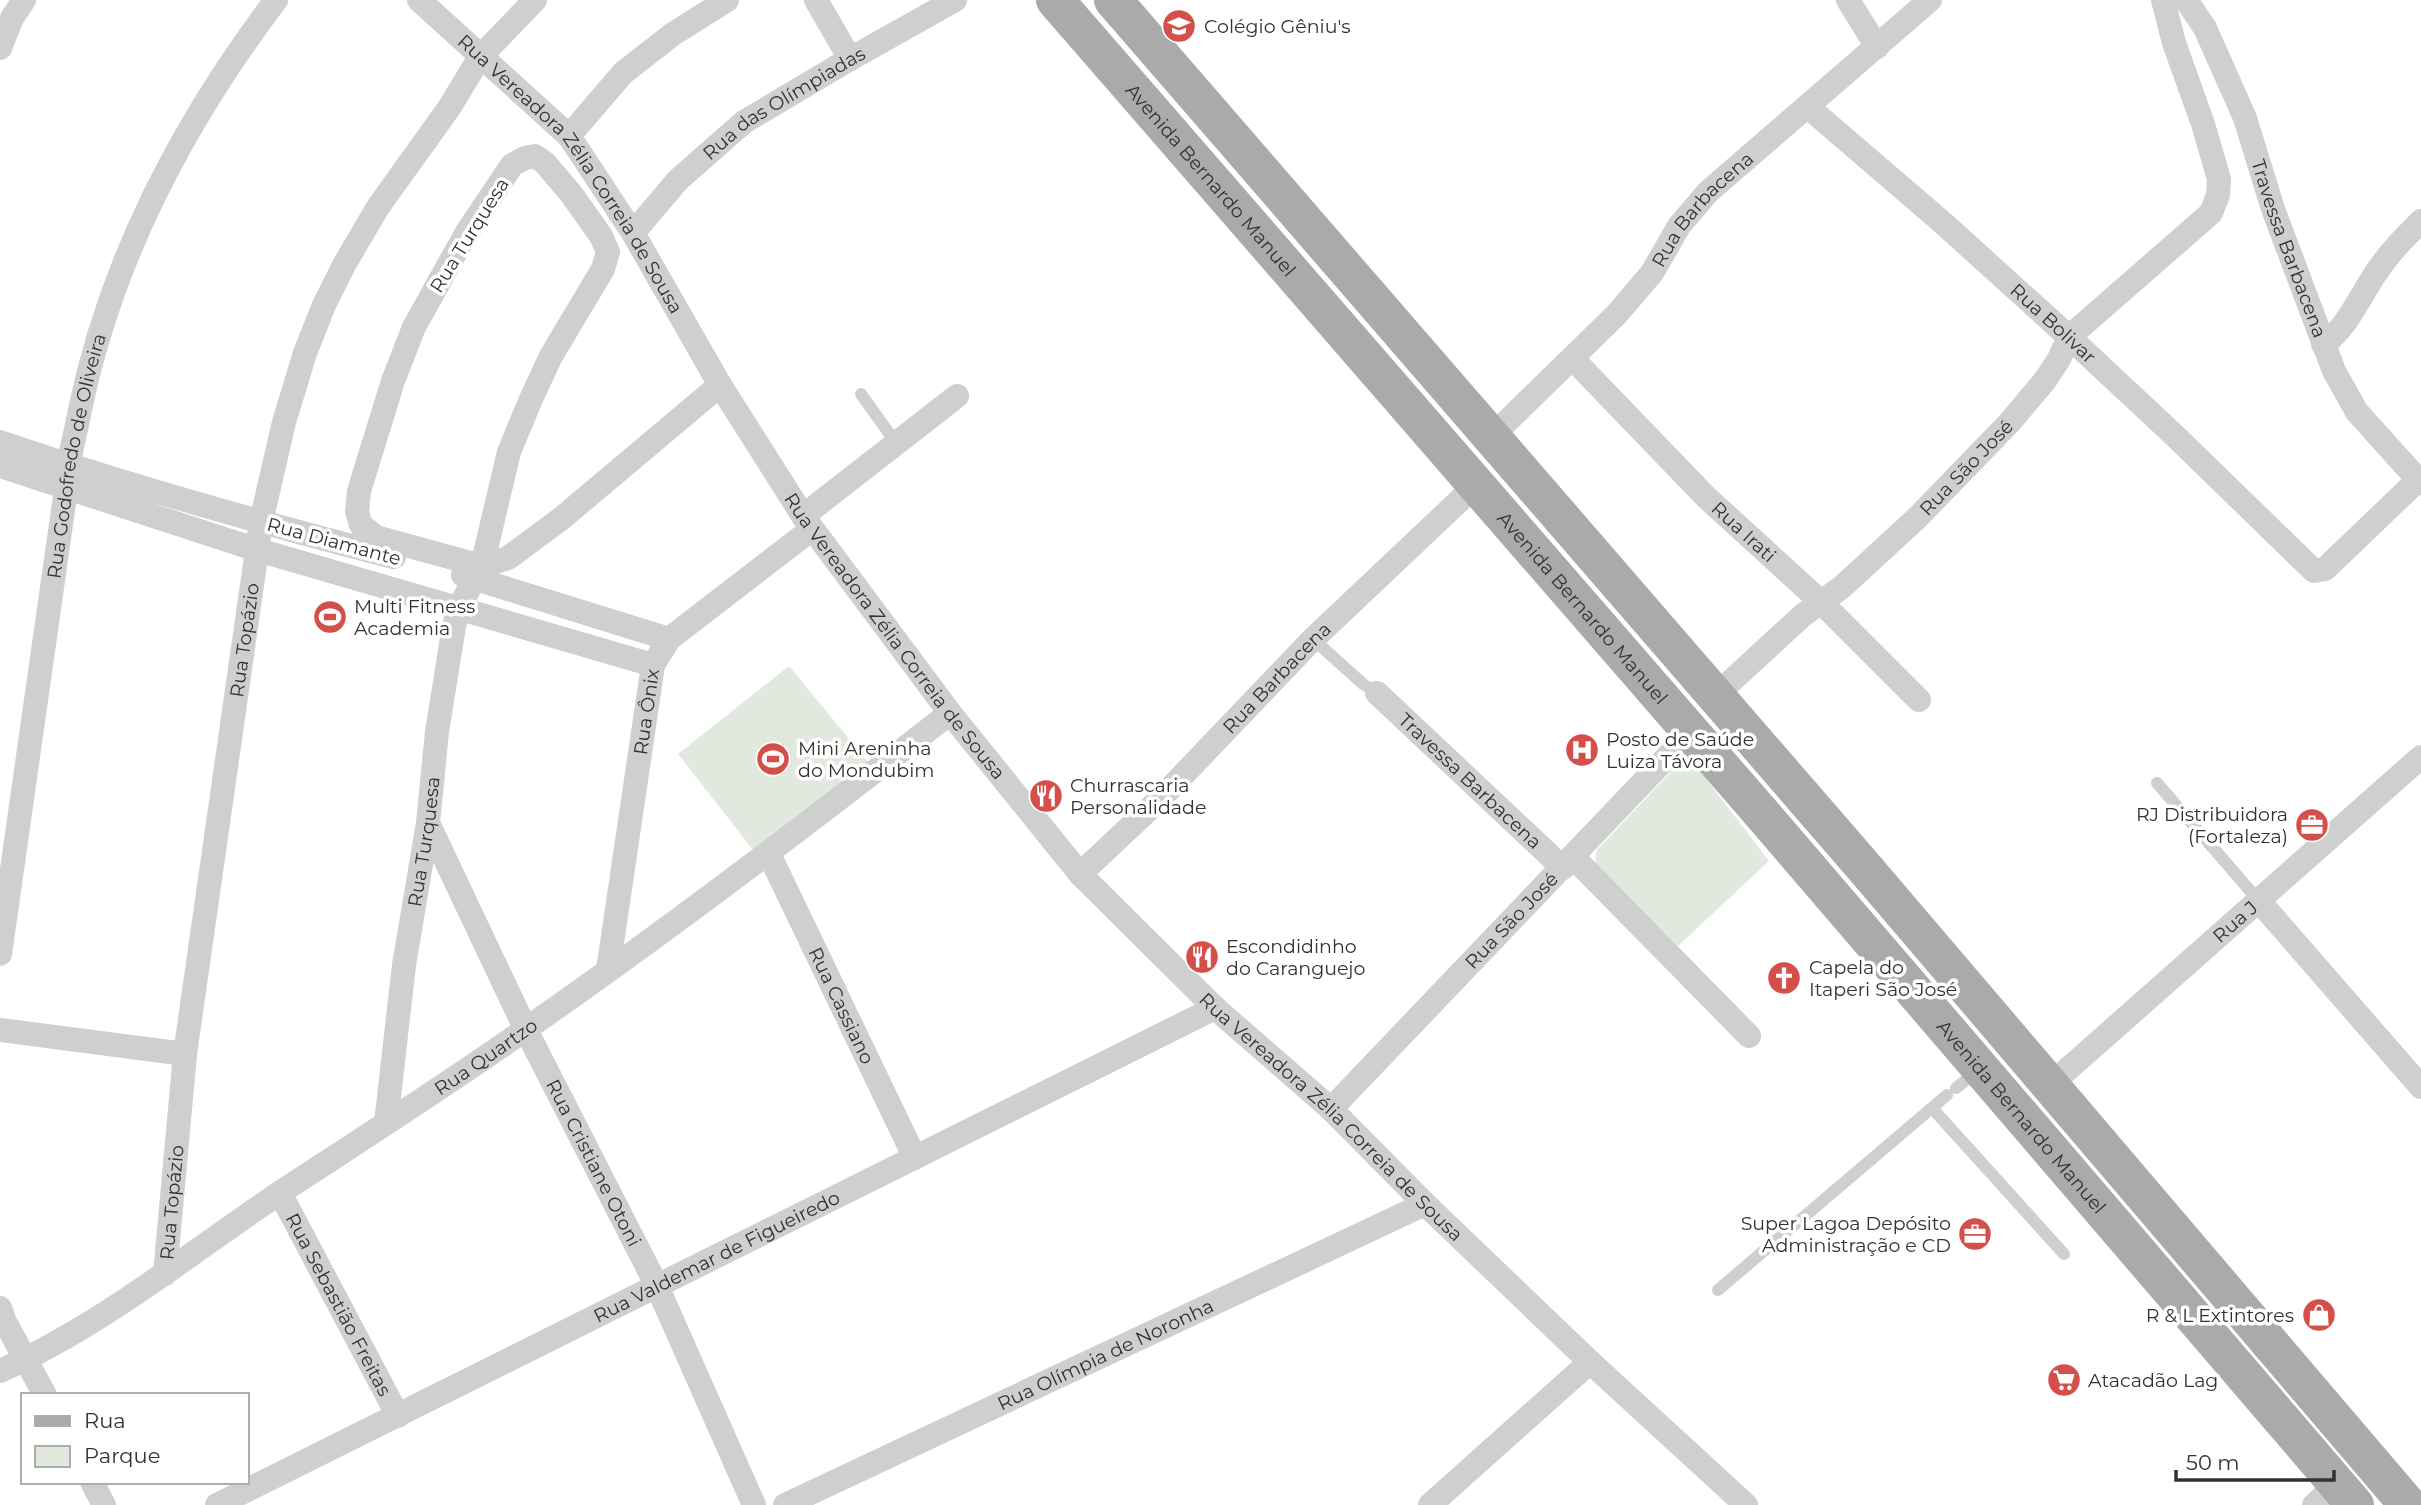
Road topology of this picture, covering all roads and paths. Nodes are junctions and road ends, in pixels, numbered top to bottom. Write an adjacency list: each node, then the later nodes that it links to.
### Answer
1 (276, 0): 36 (street, Rua Godofredo de Oliveira)
2 (419, 0): 16 (street, Rua Vereadora Zélia Correia de Sousa)
3 (535, 0): 16 (street, Rua Topázio)
4 (727, 0): 21 (street)
5 (816, 0): 17 (street)
6 (955, 0): 17 (street, Rua das Olímpiadas)
7 (1055, 0): 20 (main road, Avenida Bernardo Manuel)
8 (1113, 0): 18 (main road)
9 (1848, 0): 14 (street)
10 (1930, 0): 14 (street, Rua Barbacena)
11 (2164, 0): 26 (street, Rua São José)
12 (2186, 0): 27 (street, Travessa Barbacena)
13 (12, 8): 15 (street)
14 (1877, 47): 19 (street, Rua Barbacena)
15 (0, 48)
16 (480, 57): 21 (street, Rua Vereadora Zélia Correia de Sousa); 39 (street, Rua Topázio)
17 (850, 59): 25 (street, Rua das Olímpiadas)
18 (1203, 103): 20 (main road); 22 (main road)
19 (1808, 107): 26 (street, Rua Bolivar); 28 (street, Rua Barbacena)
20 (1167, 128): 23 (main road, Avenida Bernardo Manuel)
21 (569, 136): 25 (street, Rua Vereadora Zélia Correia de Sousa)
22 (1231, 136): 23 (main road); 32 (main road)
23 (1196, 163): 38 (main road, Avenida Bernardo Manuel)
24 (2421, 221): 27 (street)
25 (633, 233): 29 (street, Rua Vereadora Zélia Correia de Sousa)
26 (2069, 337): 37 (street, Rua Bolivar); 43 (street, Rua São José)
27 (2323, 344): 37 (street, Travessa Barbacena)
28 (1573, 359): 32 (street, Rua Barbacena); 43 (street, Rua Irati)
29 (720, 385): 40 (street, Rua Vereadora Zélia Correia de Sousa); 42 (street)
30 (861, 394): 34 (lane)
31 (957, 396): 34 (street, Rua Ônix)
32 (1491, 437): 49 (main road)
33 (0, 442): 36 (street, Rua Diamante)
34 (896, 443): 40 (street, Rua Ônix)
35 (0, 466): 36 (street, Rua Diamante)
36 (67, 477): 39 (street, Rua Diamante); 41 (street, Rua Diamante); 64 (street, Rua Godofredo de Oliveira)
37 (2420, 482)
38 (1476, 485): 46 (street, Rua Barbacena); 52 (main road, Avenida Bernardo Manuel)
39 (261, 522): 41 (street, Rua Topázio); 42 (street, Rua Diamante)
40 (808, 523): 45 (street, Rua Ônix); 51 (street, Rua Vereadora Zélia Correia de Sousa)
41 (258, 550): 44 (street, Rua Diamante); 70 (street, Rua Topázio)
42 (480, 572): 42 (street, Rua Turquesa); 44 (street, Rua Turquesa); 45 (street, Rua Diamante)
43 (1821, 603): 49 (street, Rua São José); 50 (street, Rua Irati)
44 (459, 607): 47 (street, Rua Diamante); 55 (street, Rua Turquesa)
45 (669, 639): 47 (street, Rua Ônix)
46 (1313, 639): 48 (lane); 59 (street, Rua Barbacena)
47 (653, 664): 65 (street, Rua Ônix)
48 (1377, 693): 57 (street, Travessa Barbacena)
49 (1715, 696): 58 (main road)
50 (1919, 700)
51 (950, 712): 56 (street, Rua Quartzo); 59 (street, Rua Vereadora Zélia Correia de Sousa)
52 (1691, 732): 57 (street, Rua São José); 60 (main road, Avenida Bernardo Manuel)
53 (2417, 768): 62 (street, Rua J)
54 (2157, 783): 62 (lane)
55 (428, 823): 68 (street, Rua Cristiane Otoni); 76 (street, Rua Turquesa)
56 (769, 854): 65 (street, Rua Quartzo); 77 (street, Rua Cassiano)
57 (1568, 863): 69 (street, Travessa Barbacena); 75 (street, Rua São José)
58 (1863, 866): 60 (main road); 61 (main road)
59 (1080, 874): 66 (street, Rua Vereadora Zélia Correia de Sousa)
60 (1829, 894): 63 (main road, Avenida Bernardo Manuel)
61 (1889, 897): 63 (main road); 72 (main road)
62 (2259, 901): 72 (street, Rua J); 73 (street)
63 (1858, 927): 71 (main road, Avenida Bernardo Manuel)
64 (0, 954)
65 (608, 970): 68 (street, Rua Quartzo)
66 (1215, 1008): 75 (street, Rua Vereadora Zélia Correia de Sousa); 77 (street, Rua Valdemar de Figueiredo)
67 (0, 1030): 70 (street)
68 (526, 1030): 76 (street, Rua Quartzo); 82 (street, Rua Cristiane Otoni)
69 (1749, 1036)
70 (185, 1054): 81 (street, Rua Topázio)
71 (1961, 1084): 74 (lane); 91 (main road, Avenida Bernardo Manuel)
72 (2050, 1085): 98 (main road)
73 (2421, 1087)
74 (1932, 1108): 80 (lane); 83 (lane)
75 (1331, 1110): 79 (street, Rua Vereadora Zélia Correia de Sousa)
76 (386, 1123): 78 (street, Rua Quartzo)
77 (915, 1158): 82 (street, Rua Valdemar de Figueiredo)
78 (280, 1193): 81 (street, Rua Quartzo); 89 (street, Rua Sebastião Freitas)
79 (1425, 1204): 86 (street, Rua Vereadora Zélia Correia de Sousa); 95 (street, Rua Olímpia de Noronha)
80 (2064, 1254)
81 (165, 1274): 85 (street, Rua Quartzo)
82 (657, 1286): 89 (street, Rua Valdemar de Figueiredo); 94 (street, Rua Cristiane Otoni)
83 (1718, 1290)
84 (0, 1308): 85 (street)
85 (26, 1359): 87 (street, Rua Quartzo); 88 (street)
86 (1590, 1362): 96 (street); 97 (street, Rua Vereadora Zélia Correia de Sousa)
87 (0, 1371)
88 (44, 1393)
89 (398, 1416): 93 (street, Rua Valdemar de Figueiredo)
90 (93, 1484): 92 (street)
91 (2335, 1498)
92 (104, 1505)
93 (218, 1505)
94 (754, 1505)
95 (785, 1505)
96 (1430, 1505)
97 (1746, 1505)
98 (2408, 1505)

